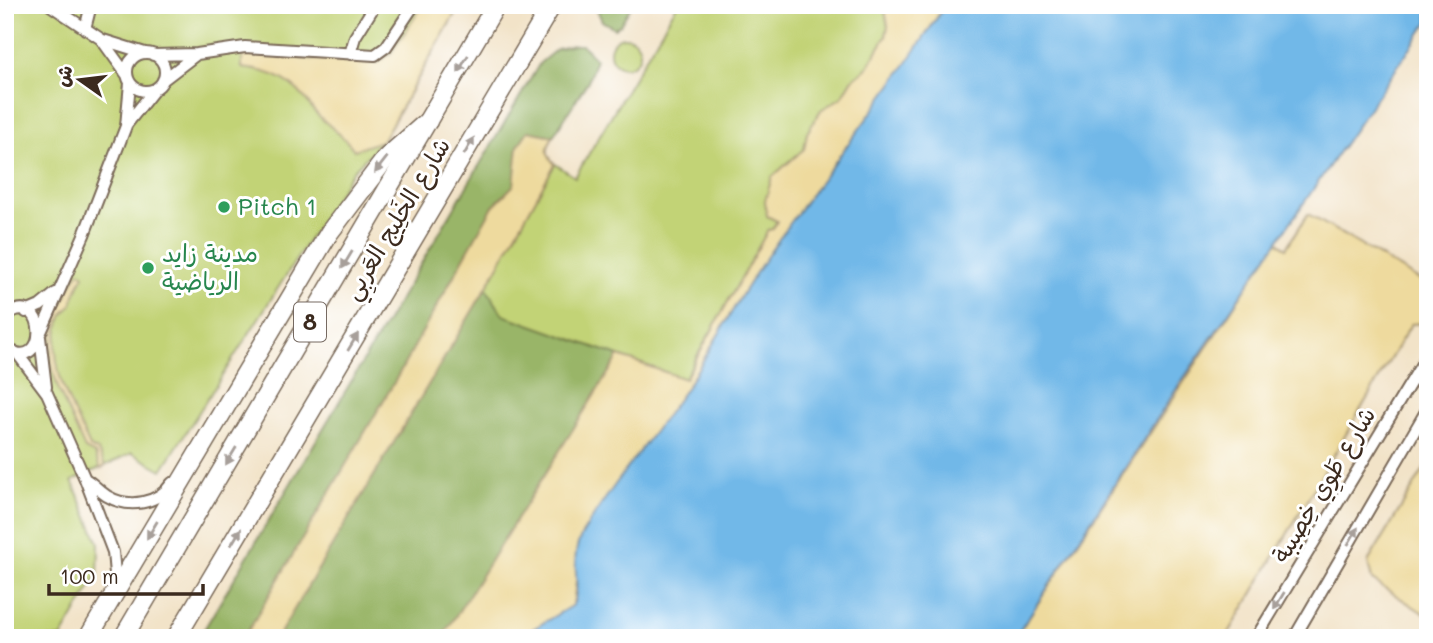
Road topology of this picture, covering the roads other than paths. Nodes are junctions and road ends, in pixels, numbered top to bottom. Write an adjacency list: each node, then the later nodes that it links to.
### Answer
1 (91, 5): 7 (street)
2 (375, 5): 11 (street)
3 (415, 5): 11 (street)
4 (496, 5): 15 (main road, شارع الخَلِيج العَربِي / 8, one-way to 15)
5 (552, 5): 31 (main road, شارع الخَلِيج العَربِي / 8, one-way to 5)
6 (54, 6): 7 (street)
7 (85, 29): 8 (street)
8 (101, 40): 9 (street); 12 (street)
9 (149, 54): 10 (street); 12 (street); 13 (street)
10 (197, 54): 11 (street); 13 (street)
11 (350, 54)
12 (129, 79): 14 (street); 16 (street)
13 (163, 80): 14 (street)
14 (154, 89): 16 (street)
15 (431, 120): 26 (main road, one-way to 26); 30 (main road, شارع الخَلِيج العَربِي / 8, one-way to 30)
16 (126, 126): 17 (street)
17 (58, 291): 18 (street); 20 (street)
18 (26, 312): 19 (street); 20 (street)
19 (5, 316)
20 (40, 335): 22 (street); 24 (street)
21 (5, 347): 22 (street)
22 (17, 353): 24 (street)
23 (1428, 354): 32 (street, شارع طَوِي خِصِيبة, one-way to 32)
24 (47, 393): 27 (street)
25 (1428, 408): 33 (street, شارع طَوِي خِصِيبة, one-way to 25)
26 (206, 439): 27 (street); 28 (main road, one-way to 28)
27 (85, 479): 28 (street)
28 (114, 594): 29 (main road)
29 (88, 638)
30 (122, 638)
31 (176, 638)
32 (1256, 638)
33 (1294, 638)

